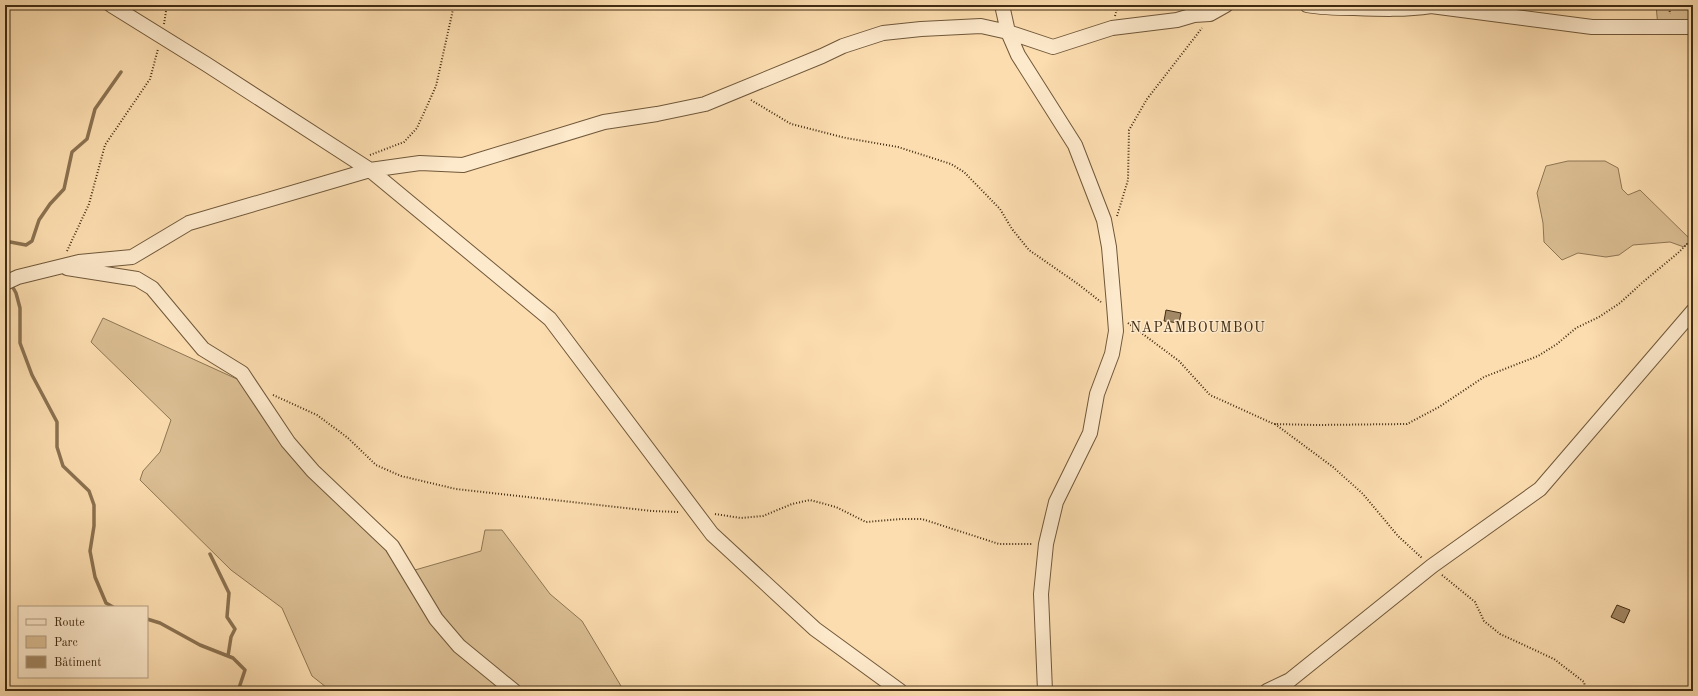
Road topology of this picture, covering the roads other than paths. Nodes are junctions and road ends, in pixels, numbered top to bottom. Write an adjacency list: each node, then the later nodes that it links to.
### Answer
1 (111, 5): 7 (street)
2 (1002, 5): 6 (street)
3 (1226, 5): 6 (street)
4 (1307, 5): 5 (street)
5 (1693, 27)
6 (1008, 32): 7 (street); 13 (street)
7 (370, 170): 8 (street); 12 (street)
8 (58, 267): 9 (street); 11 (street)
9 (5, 283)
10 (1693, 310): 14 (street)
11 (514, 691)
12 (900, 691)
13 (1045, 691)
14 (1267, 691)

